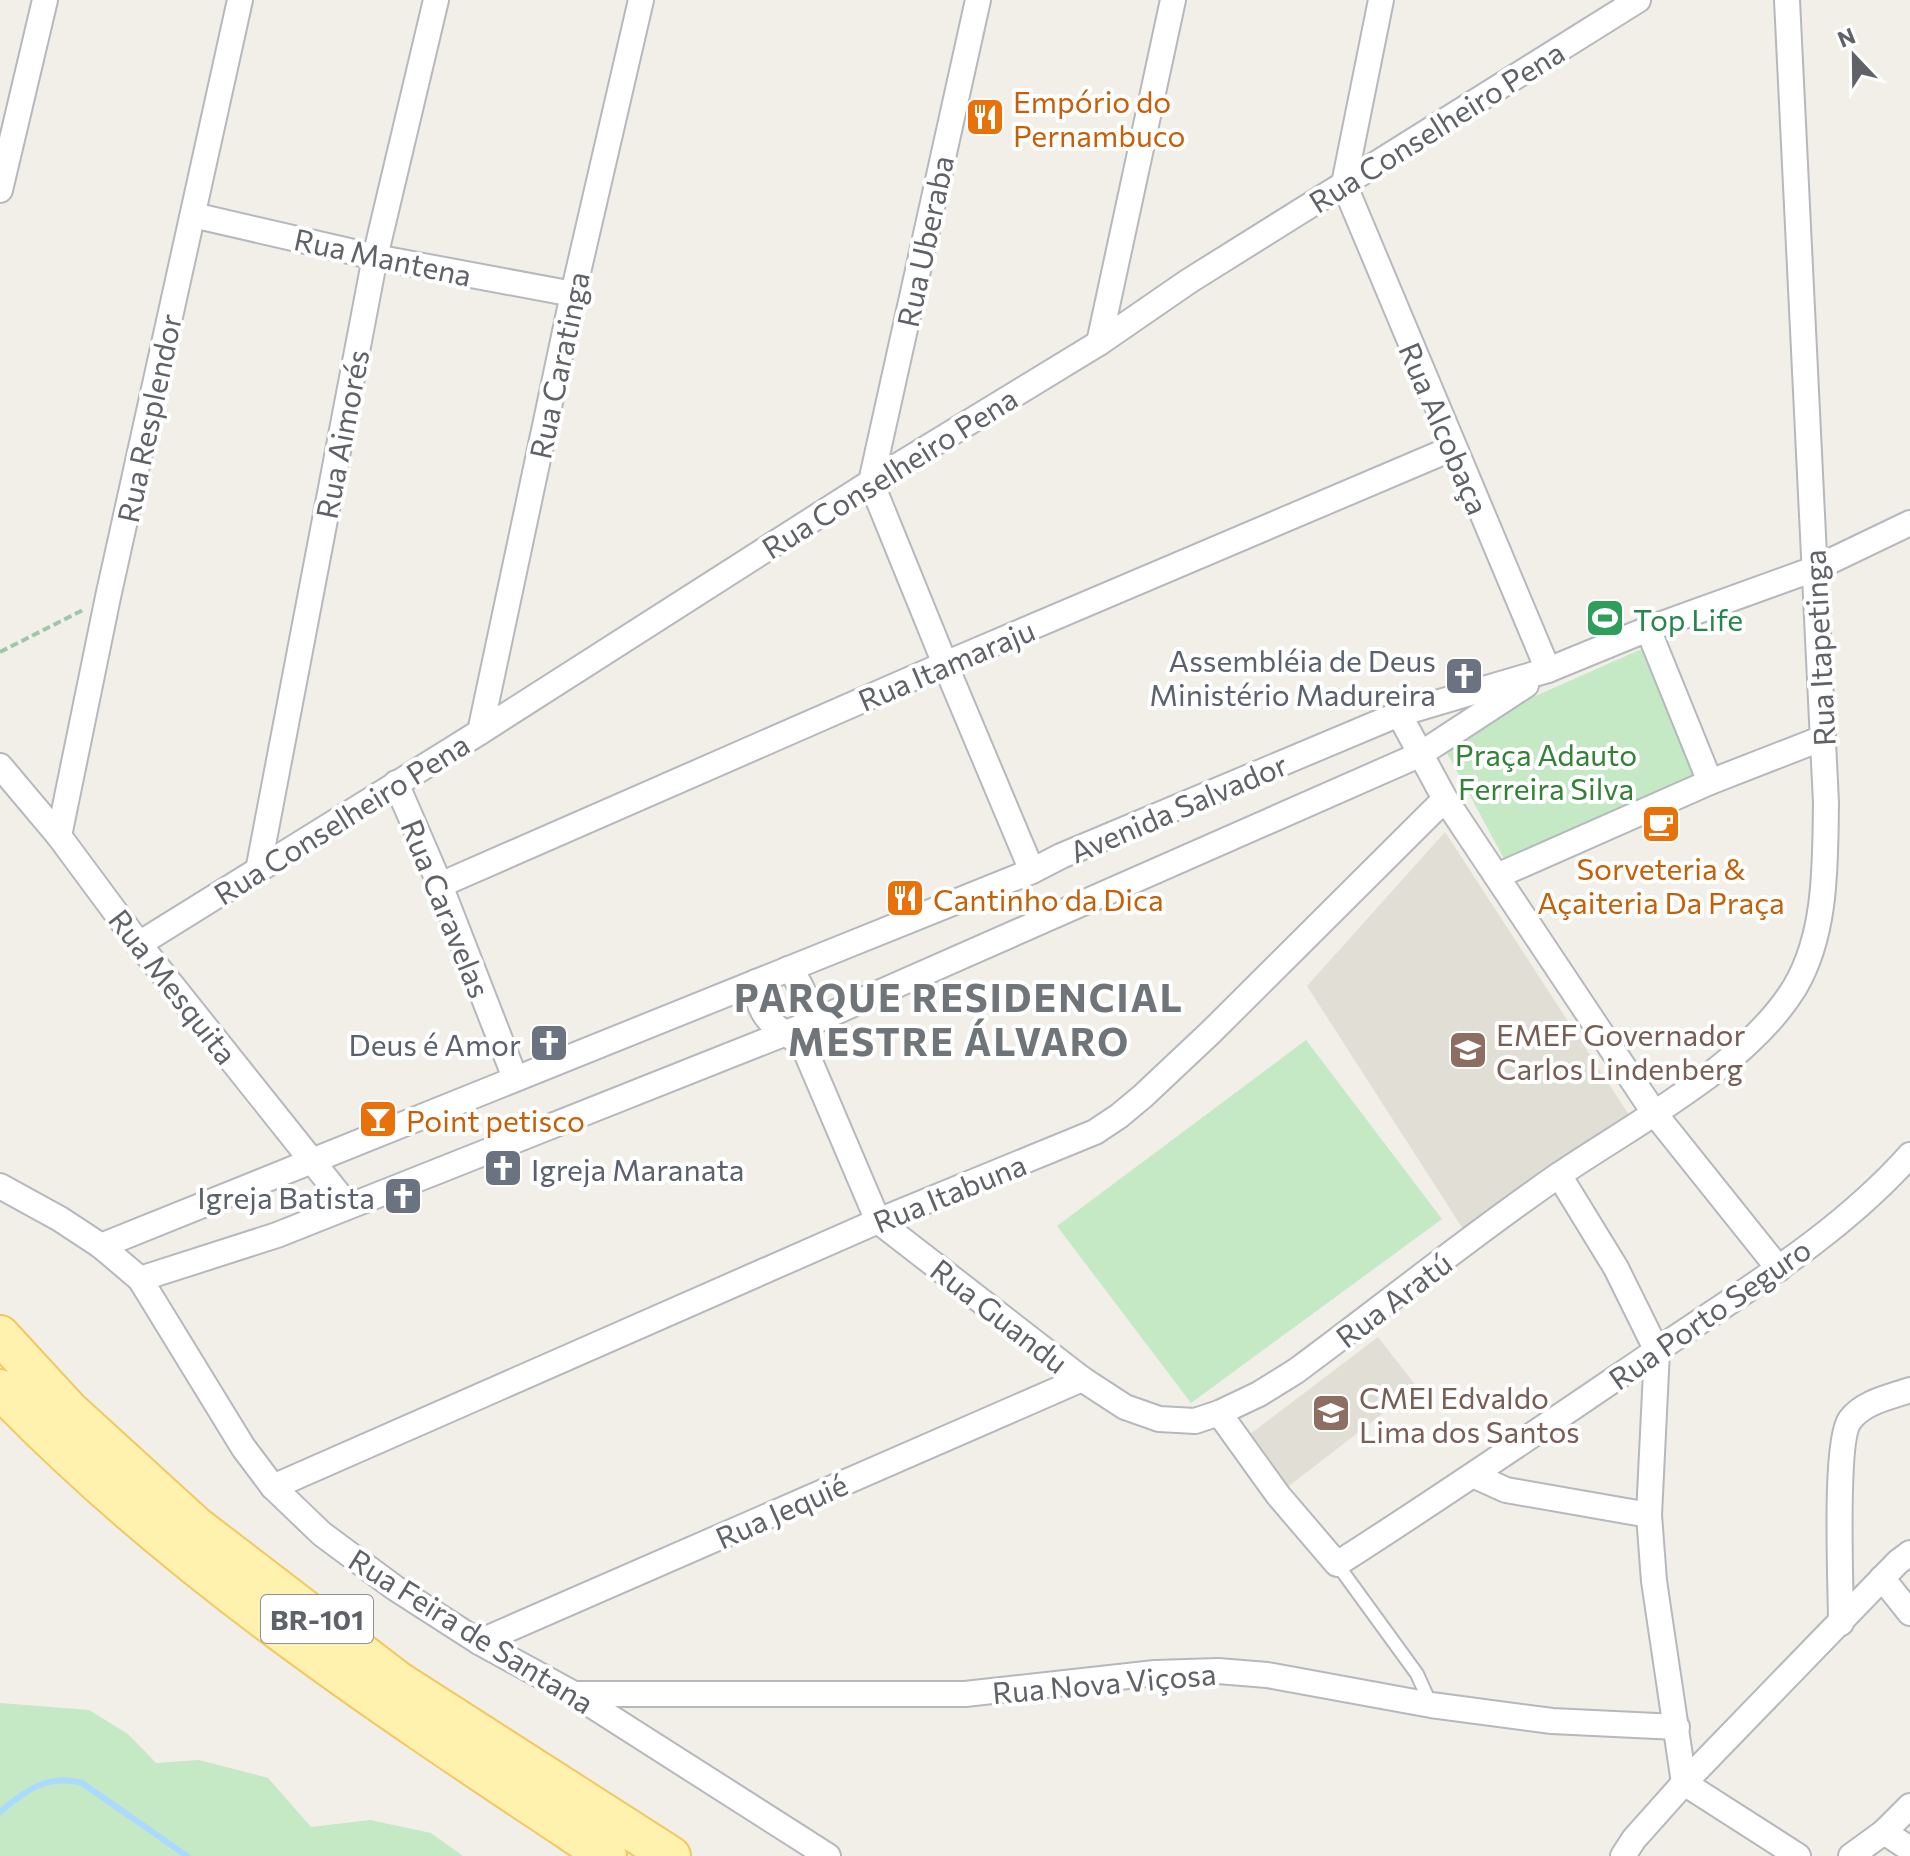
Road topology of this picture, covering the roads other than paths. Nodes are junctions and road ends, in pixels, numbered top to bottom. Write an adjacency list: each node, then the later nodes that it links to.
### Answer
1 (45, 0): 11 (street)
2 (240, 0): 12 (street, Rua Resplendor)
3 (436, 0): 13 (street, Rua Aimorés)
4 (641, 0): 14 (street, Rua Caratinga)
5 (978, 0): 17 (street, Rua Uberaba)
6 (1173, 0): 15 (street)
7 (1381, 0): 10 (street)
8 (1638, 0): 10 (street, Rua Conselheiro Pena)
9 (1787, 0): 19 (street, Rua Itapetinga)
10 (1344, 184): 15 (street, Rua Conselheiro Pena); 16 (street, Rua Alcobaça)
11 (0, 190)
12 (193, 215): 13 (street, Rua Mantena); 31 (street, Rua Resplendor)
13 (375, 257): 14 (street, Rua Mantena); 32 (street, Rua Aimorés)
14 (573, 294): 24 (street, Rua Caratinga)
15 (1099, 343): 17 (street, Rua Conselheiro Pena)
16 (1453, 448): 21 (street, Rua Itamaraju); 22 (street, Rua Alcobaça)
17 (871, 482): 21 (street); 24 (street, Rua Conselheiro Pena)
18 (1910, 523): 19 (street, Avenida Salvador)
19 (1814, 569): 20 (street, Avenida Salvador); 25 (street, Rua Itapetinga)
20 (1648, 629): 22 (street, Avenida Salvador); 28 (street)
21 (945, 664): 33 (street); 35 (street, Rua Itamaraju)
22 (1548, 670): 23 (street, Avenida Salvador); 26 (street, Avenida Salvador)
23 (1399, 714): 26 (street); 33 (street, Avenida Salvador)
24 (480, 732): 29 (street, Rua Conselheiro Pena)
25 (1823, 738): 28 (street); 41 (street, Rua Itapetinga)
26 (1419, 755): 30 (street); 39 (street, Avenida Salvador)
27 (0, 766): 31 (street, Rua Mesquita)
28 (1710, 782): 34 (street)
29 (396, 783): 32 (street, Rua Conselheiro Pena); 35 (street, Rua Caravelas)
30 (1445, 799): 34 (street); 47 (street, Rua Itabuna)
31 (59, 836): 36 (street, Rua Mesquita)
32 (258, 871): 36 (street, Rua Conselheiro Pena)
33 (1032, 871): 37 (street, Avenida Salvador)
34 (1497, 876): 41 (street)
35 (440, 885): 40 (street, Rua Caravelas)
36 (139, 944): 43 (street, Rua Mesquita)
37 (788, 969): 38 (street, Avenida Salvador); 39 (street, Rua Guandu)
38 (756, 982): 39 (street, Rua Guandu); 40 (street, Avenida Salvador)
39 (798, 1035): 46 (street, Avenida Salvador); 47 (street, Rua Guandu)
40 (515, 1078): 43 (street, Avenida Salvador)
41 (1655, 1114): 44 (street, Rua Itapetinga); 49 (street)
42 (1910, 1155): 49 (street, Rua Porto Seguro)
43 (313, 1161): 46 (street, Rua Mesquita); 48 (street, Avenida Salvador)
44 (1559, 1175): 52 (street); 56 (street, Rua Aratú)
45 (0, 1186): 48 (street, Rua Feira de Santana)
46 (348, 1206): 50 (street, Avenida Salvador)
47 (878, 1221): 53 (street, Rua Guandu); 58 (street, Rua Itabuna)
48 (101, 1246): 50 (street, Rua Feira de Santana)
49 (1779, 1269): 52 (street, Rua Porto Seguro)
50 (140, 1279): 58 (street, Rua Feira de Santana)
51 (0, 1335): 74 (main road, BR-101)
52 (1657, 1351): 57 (street, Rua Porto Seguro); 59 (street)
53 (1082, 1379): 56 (street, Rua Aratú); 65 (street, Rua Jequié)
54 (0, 1389): 73 (main road, BR-101)
55 (1910, 1390): 64 (street)
56 (1219, 1413): 61 (street)
57 (1475, 1476): 59 (street); 61 (street, Rua Porto Seguro)
58 (273, 1487): 65 (street, Rua Feira de Santana)
59 (1649, 1515): 68 (street)
60 (1910, 1553): 62 (street)
61 (1337, 1564): 67 (lane)
62 (1882, 1578): 63 (street); 64 (street)
63 (1910, 1613)
64 (1841, 1623): 69 (street)
65 (479, 1642): 66 (street, Rua Feira de Santana)
66 (574, 1694): 67 (street, Rua Nova Viçosa); 75 (street, Rua Feira de Santana)
67 (1431, 1705): 68 (street, Rua Nova Viçosa)
68 (1677, 1727): 69 (street)
69 (1684, 1783): 76 (street); 77 (street)
70 (1910, 1806): 71 (street)
71 (1884, 1832): 72 (street); 78 (street)
72 (1910, 1849)
73 (607, 1856)
74 (671, 1856)
75 (828, 1856)
76 (1623, 1856)
77 (1798, 1856)
78 (1851, 1856)

